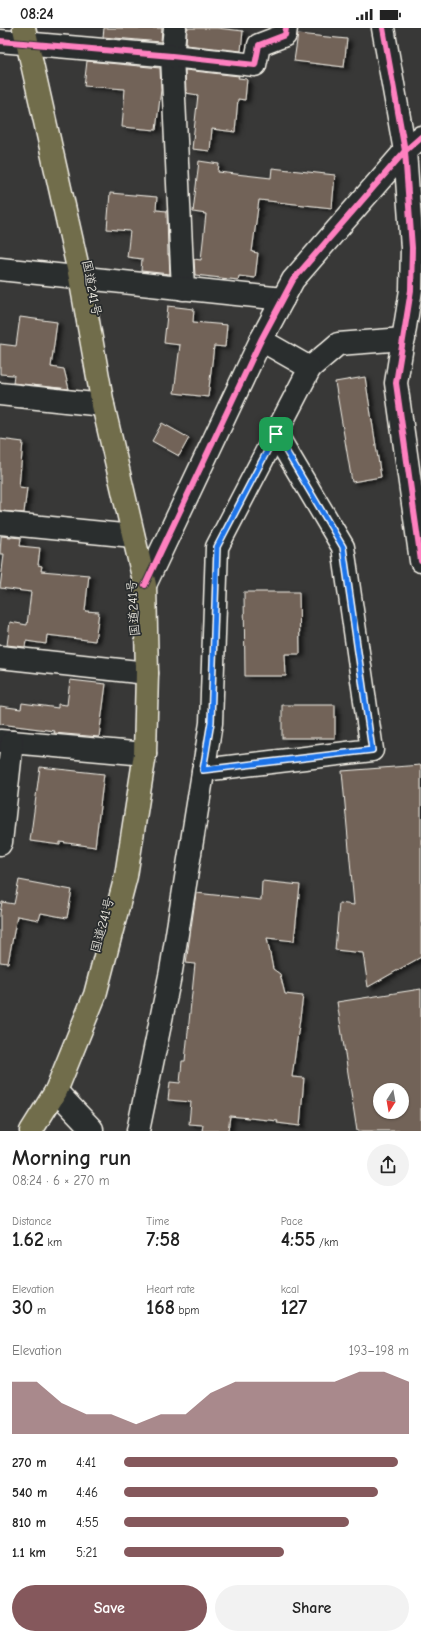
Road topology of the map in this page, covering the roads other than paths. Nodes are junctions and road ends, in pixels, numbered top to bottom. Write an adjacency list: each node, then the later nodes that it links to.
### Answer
1 (174, 28): 6 (street)
2 (286, 28): 6 (street)
3 (383, 28): 7 (street)
4 (25, 36): 5 (street); 6 (street); 9 (highway, 国道241号)
5 (0, 41)
6 (172, 56): 10 (street)
7 (413, 144): 11 (street); 12 (street)
8 (0, 269): 9 (street)
9 (80, 277): 10 (street); 16 (highway, 国道241号)
10 (183, 289): 11 (street)
11 (283, 299): 13 (street)
12 (404, 339): 14 (street); 20 (street)
13 (261, 340): 14 (street); 21 (street)
14 (310, 368): 17 (street)
15 (0, 394): 16 (street)
16 (103, 405): 19 (highway, 国道241号)
17 (276, 434): 26 (street); 26 (street)
18 (0, 523): 19 (street)
19 (133, 536): 21 (highway, 国道241号)
20 (421, 561)
21 (145, 585): 23 (highway, 国道241号)
22 (0, 657): 23 (street)
23 (147, 673): 25 (highway, 国道241号)
24 (6, 741): 25 (street); 27 (street)
25 (145, 754): 28 (highway, 国道241号)
26 (203, 770): 31 (street)
27 (0, 844)
28 (56, 1091): 29 (highway, 国道241号); 30 (street)
29 (31, 1131)
30 (92, 1131)
31 (138, 1131)

